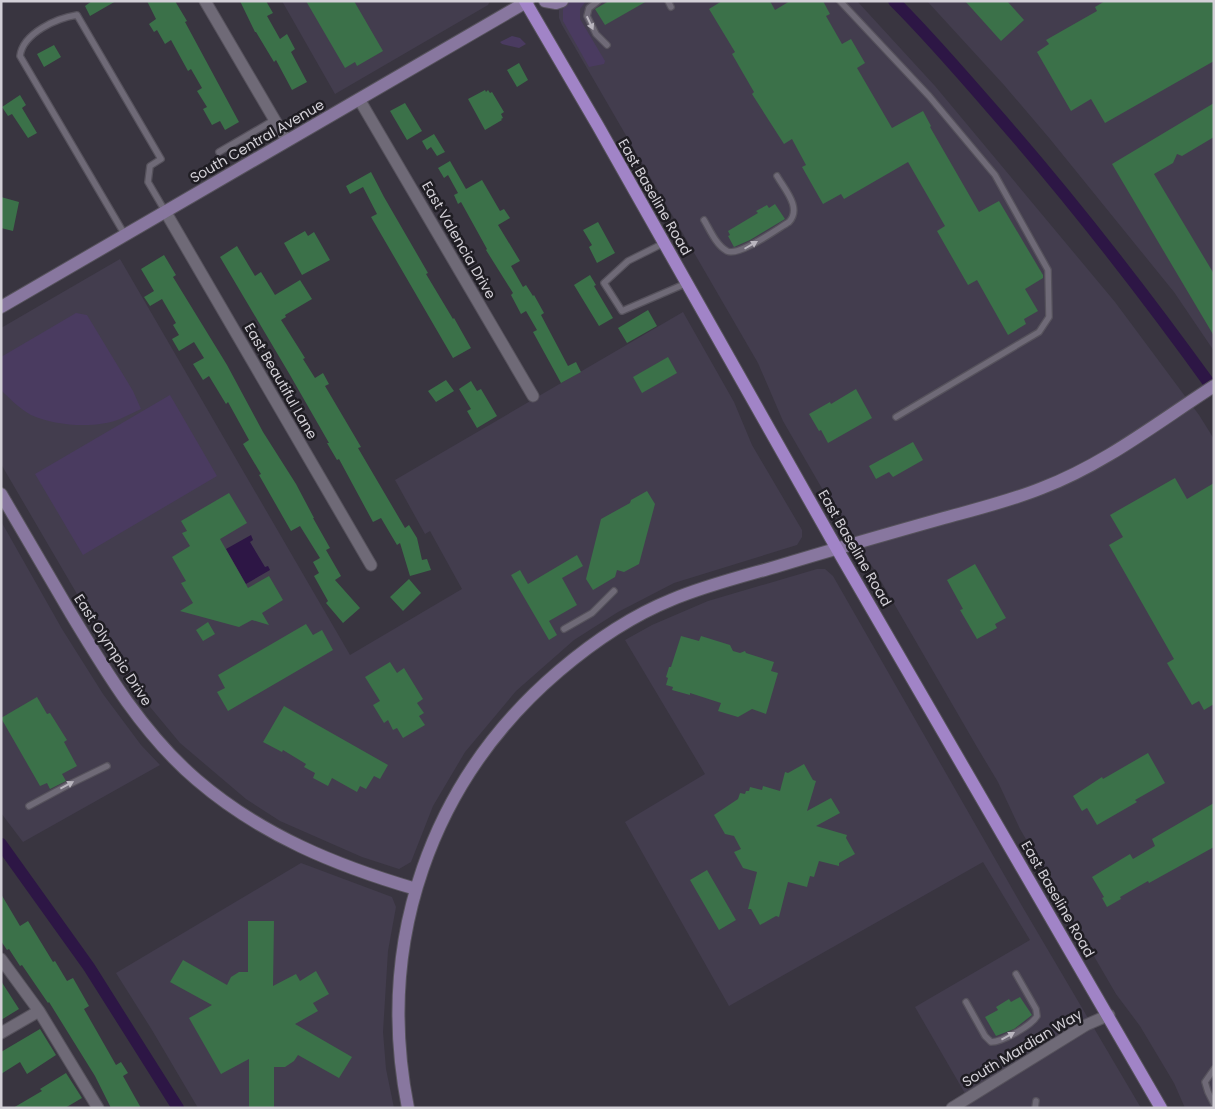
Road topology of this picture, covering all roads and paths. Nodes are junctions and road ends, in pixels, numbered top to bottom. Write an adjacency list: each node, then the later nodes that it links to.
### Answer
1 (206, 1): 9 (street)
2 (545, 1): 3 (street)
3 (562, 1)
4 (598, 1): 7 (lane, one-way to 7)
5 (840, 1): 21 (lane)
6 (526, 2): 8 (street, South Central Avenue); 16 (main road, East Baseline Road)
7 (607, 45)
8 (359, 99): 10 (street, South Central Avenue); 20 (street, East Valencia Drive)
9 (274, 120): 10 (street); 11 (lane)
10 (286, 141): 13 (street, South Central Avenue)
11 (220, 152)
12 (777, 176): 14 (lane, one-way to 12)
13 (165, 211): 15 (street, South Central Avenue); 15 (lane); 24 (street, East Beautiful Lane)
14 (704, 220)
15 (125, 235): 18 (street, South Central Avenue)
16 (664, 243): 17 (main road, East Baseline Road); 17 (lane)
17 (687, 283): 23 (main road, East Baseline Road)
18 (1, 307)
19 (1214, 386): 23 (street)
20 (533, 396)
21 (896, 417)
22 (1, 494): 29 (street, East Olympic Drive)
23 (837, 549): 29 (street); 34 (main road, East Baseline Road)
24 (371, 565)
25 (614, 591): 26 (lane)
26 (564, 629)
27 (107, 766): 28 (lane, one-way to 27)
28 (29, 806)
29 (416, 889): 39 (street)
30 (1, 959): 33 (street)
31 (1016, 974): 32 (lane, one-way to 31)
32 (966, 1002)
33 (39, 1011): 35 (street); 38 (street)
34 (1108, 1016): 40 (street, South Mardian Way); 41 (main road, East Baseline Road)
35 (1, 1033)
36 (1214, 1069): 37 (lane)
37 (1214, 1104)
38 (98, 1107)
39 (408, 1108)
40 (952, 1108)
41 (1161, 1108)

